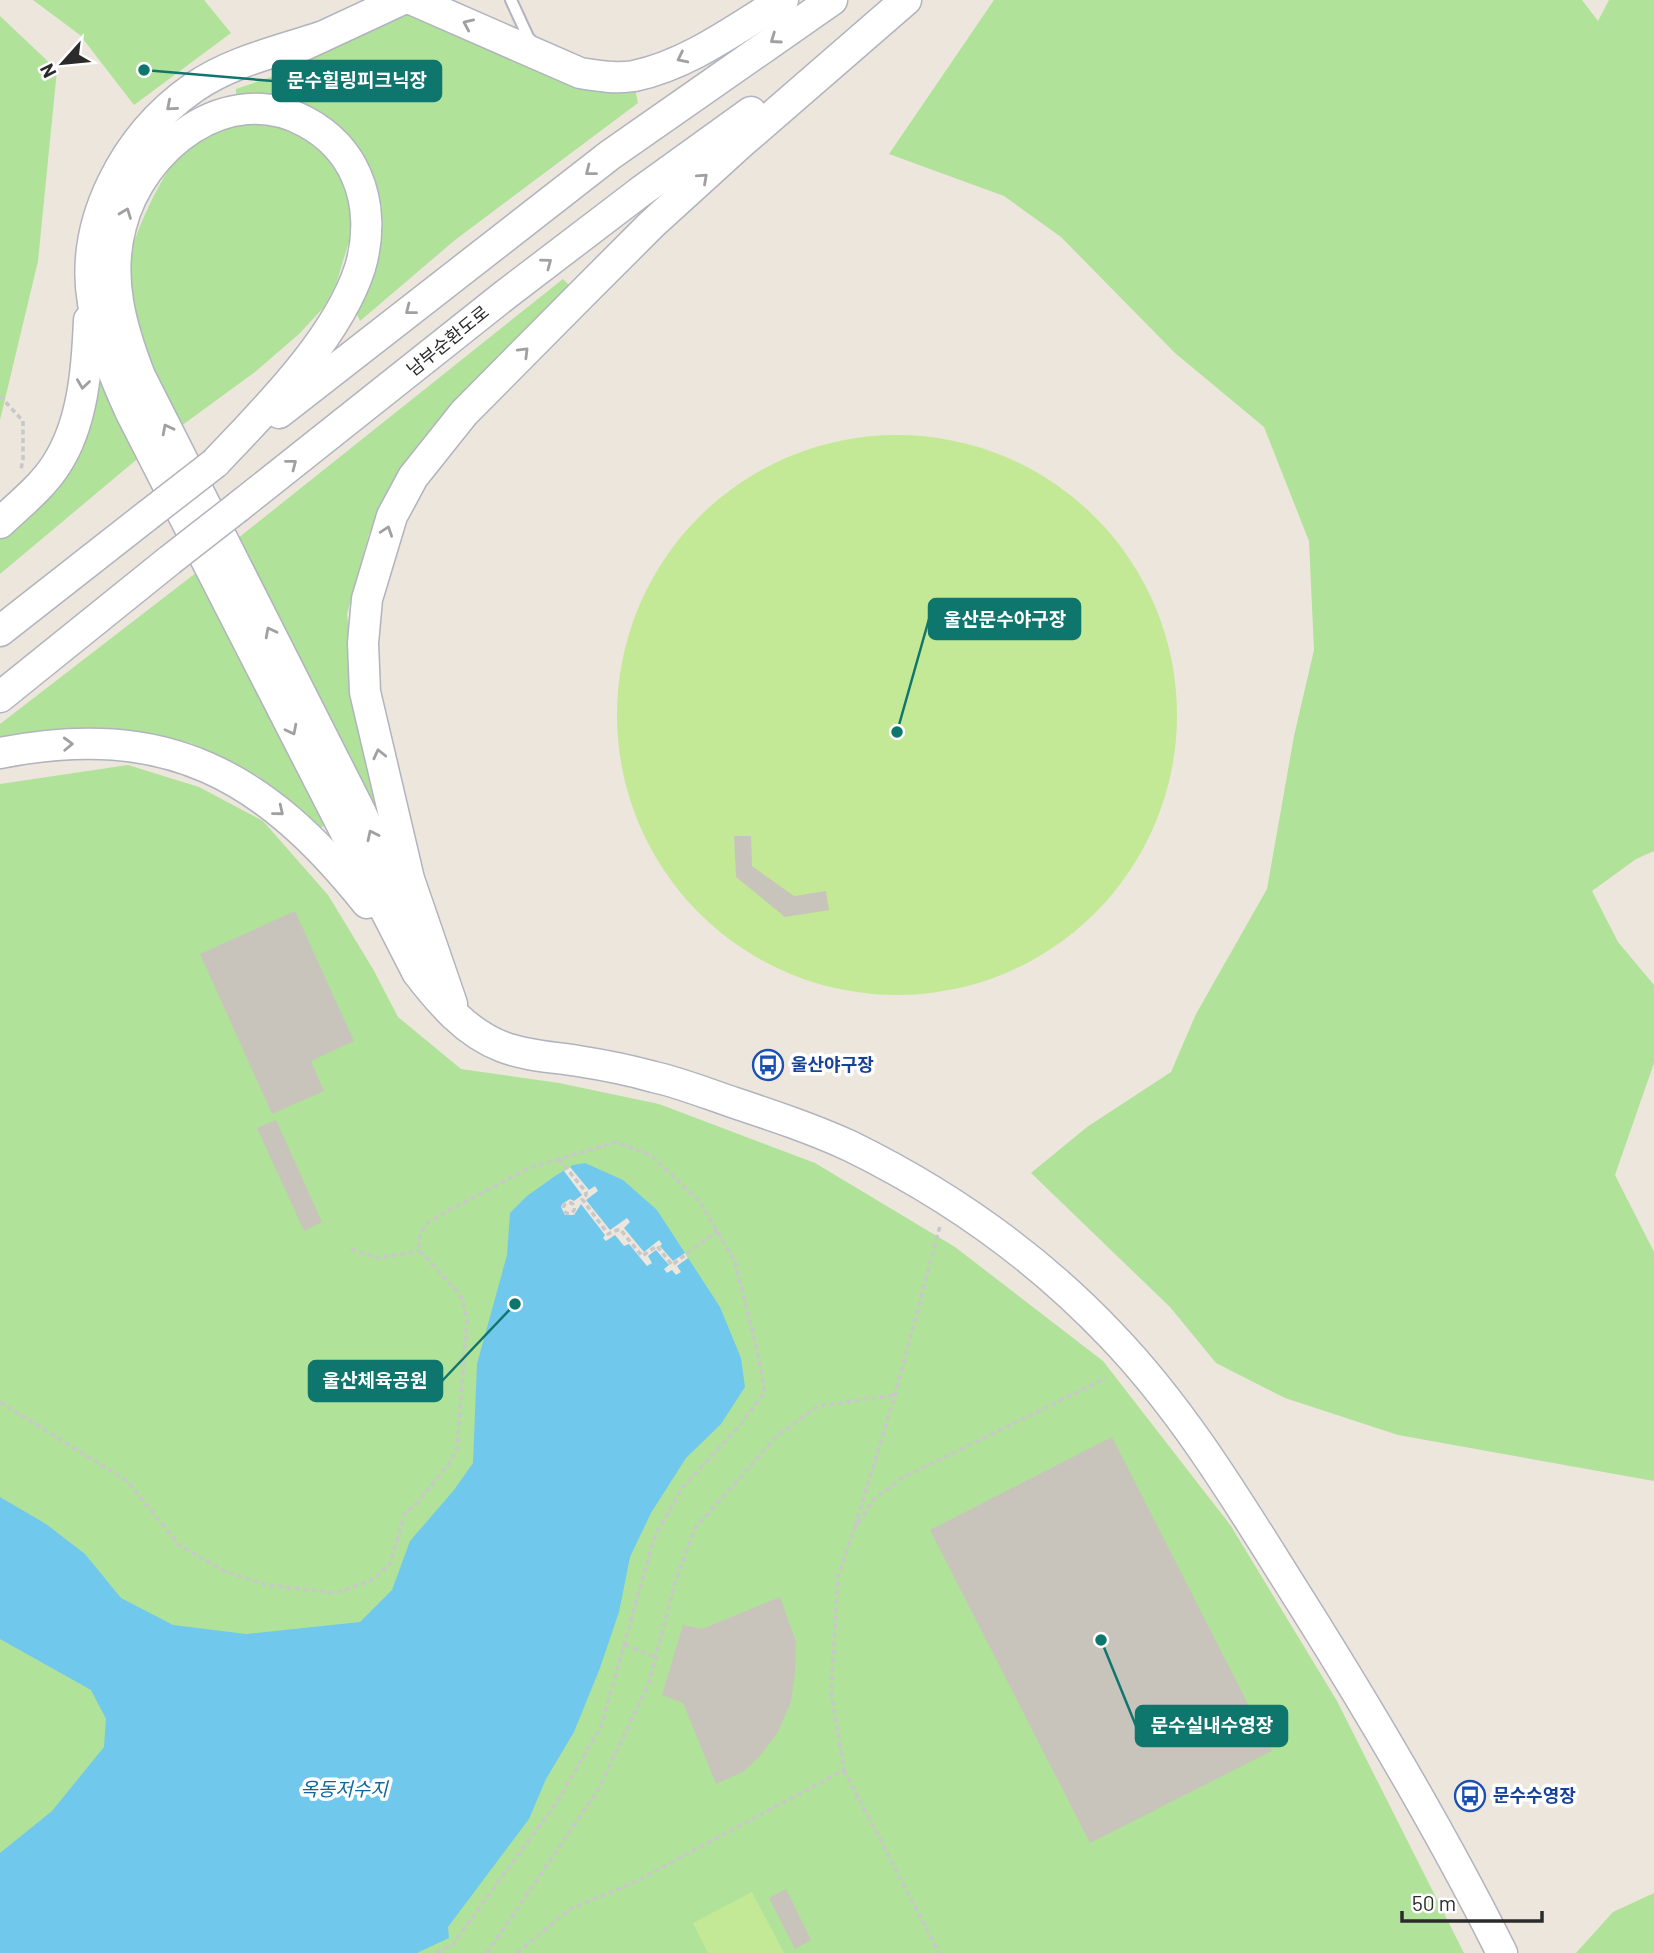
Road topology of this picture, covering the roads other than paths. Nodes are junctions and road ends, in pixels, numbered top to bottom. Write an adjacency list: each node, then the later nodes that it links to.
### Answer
1 (401, 0): 8 (main road)
2 (413, 0): 9 (main road, one-way to 2)
3 (511, 0): 9 (lane)
4 (783, 0): 9 (main road, one-way to 9)
5 (832, 0): 12 (main road, one-way to 12)
6 (899, 0): 15 (main road, 남부순환도로, one-way to 6, bridge)
7 (905, 0): 22 (main road, one-way to 7)
8 (321, 37): 10 (main road); 11 (main road, one-way to 11)
9 (559, 64)
10 (165, 150): 12 (main road); 22 (main road, one-way to 10)
11 (91, 267): 14 (main road, one-way to 14); 21 (main road, one-way to 21)
12 (215, 463): 13 (main road, bridge)
13 (148, 515): 16 (main road); 17 (main road)
14 (0, 523)
15 (170, 560): 18 (main road, 남부순환도로); 19 (main road)
16 (0, 623)
17 (0, 631)
18 (0, 686)
19 (0, 696)
20 (0, 752): 21 (main road, one-way to 21)
21 (417, 972): 22 (main road)
22 (461, 1017): 23 (main road)
23 (1502, 1953)

